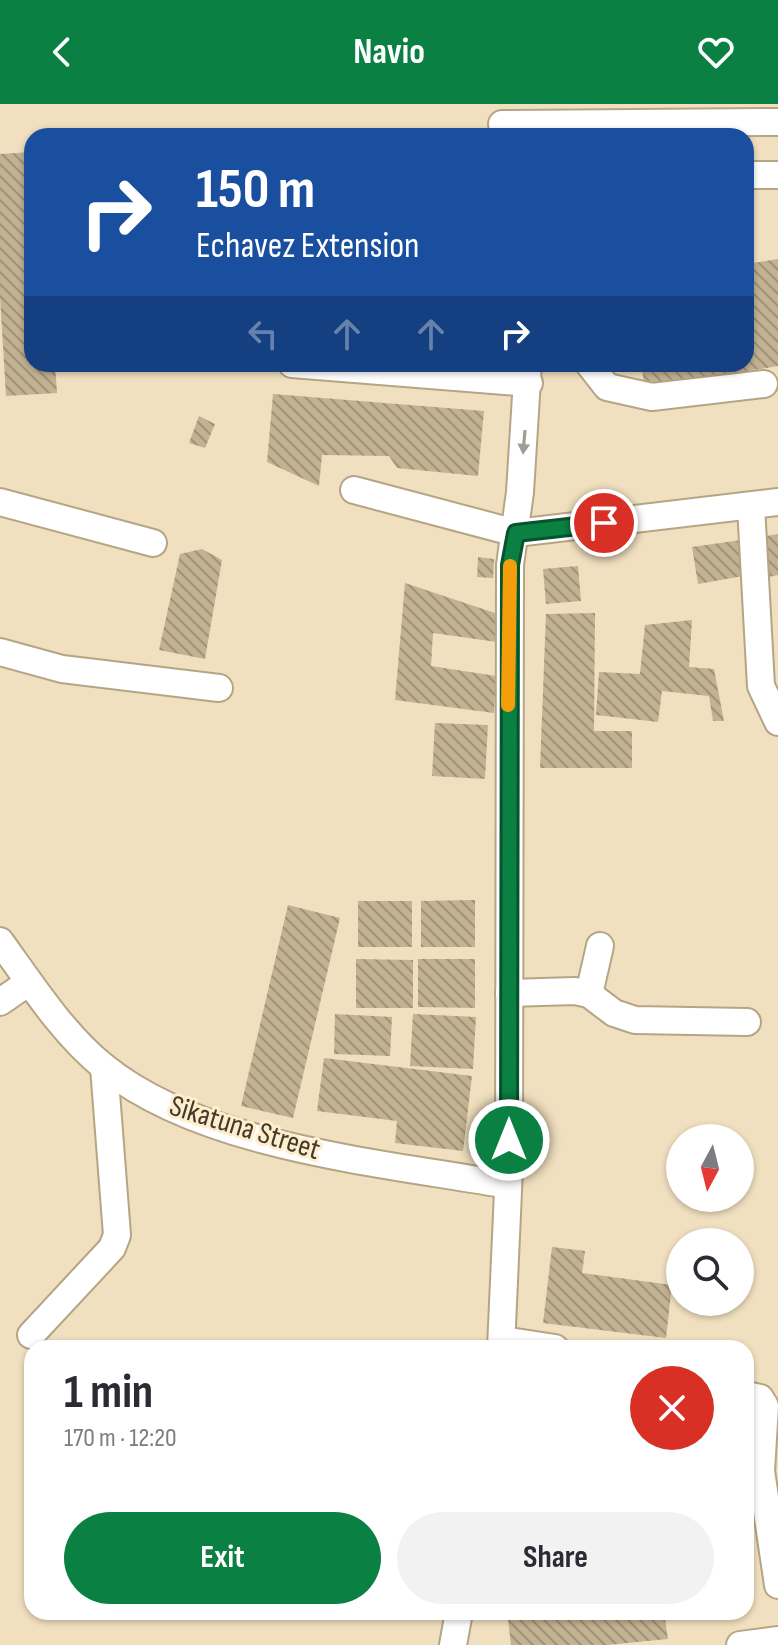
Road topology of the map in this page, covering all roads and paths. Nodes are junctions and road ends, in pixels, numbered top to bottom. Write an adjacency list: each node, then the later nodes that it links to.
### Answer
1 (501, 121): 3 (street)
2 (778, 122): 3 (street)
3 (710, 128)
4 (754, 175): 5 (street)
5 (778, 175)
6 (503, 372): 8 (street)
7 (595, 372): 9 (street)
8 (529, 373): 14 (street, one-way to 14)
9 (764, 384)
10 (354, 490): 14 (street)
11 (0, 502): 15 (street)
12 (778, 502): 13 (street)
13 (751, 506): 14 (street); 18 (street)
14 (516, 533): 22 (street)
15 (153, 543)
16 (0, 652): 17 (street)
17 (219, 688)
18 (778, 722)
19 (0, 941): 21 (street, Sikatuna Street)
20 (600, 946): 23 (street)
21 (29, 982): 24 (street); 26 (street, Sikatuna Street)
22 (509, 993): 23 (street); 27 (street)
23 (589, 994): 25 (street)
24 (0, 1002)
25 (747, 1022)
26 (104, 1067): 27 (street, Sikatuna Street); 28 (street)
27 (508, 1185): 29 (street)
28 (31, 1335)
29 (502, 1340)
30 (754, 1397): 31 (street)
31 (754, 1443)
32 (754, 1475): 33 (street)
33 (778, 1585)
34 (458, 1620): 36 (street)
35 (778, 1640): 37 (street)
36 (453, 1645)
37 (740, 1645)

